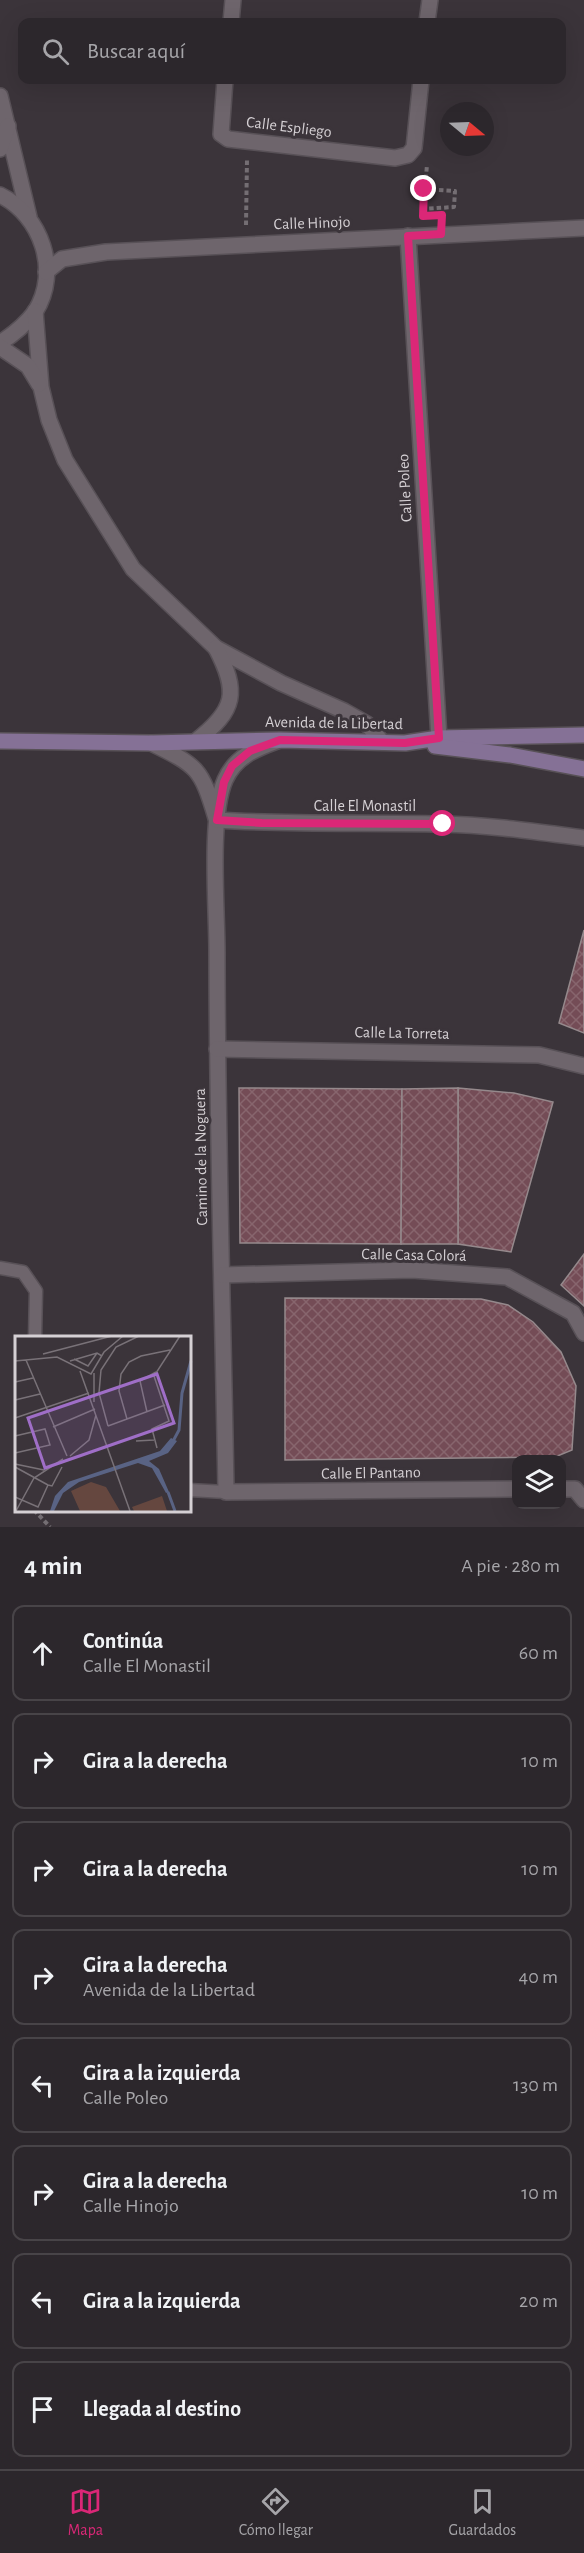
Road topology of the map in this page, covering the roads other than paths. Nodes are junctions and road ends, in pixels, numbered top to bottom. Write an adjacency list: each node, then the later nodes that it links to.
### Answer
1 (233, 0): 3 (street)
2 (430, 0): 4 (street)
3 (231, 18)
4 (428, 18)
5 (225, 84): 6 (street, Calle Espliego)
6 (421, 84)
7 (0, 96): 8 (street)
8 (8, 126): 9 (street); 11 (street)
9 (0, 149)
10 (0, 195): 11 (street)
11 (29, 217): 14 (street)
12 (584, 228): 13 (street, Calle Hinojo)
13 (408, 236): 14 (street, Calle Hinojo); 20 (street, Calle Poleo)
14 (46, 272): 15 (street)
15 (35, 310): 16 (street); 17 (street)
16 (0, 345): 17 (street)
17 (41, 387): 18 (street)
18 (216, 648): 23 (street); 24 (street)
19 (584, 735): 20 (street, Avenida de la Libertad)
20 (439, 738): 26 (street, Avenida de la Libertad)
21 (280, 740): 23 (street, Avenida de la Libertad); 24 (street, Avenida de la Libertad); 28 (street)
22 (0, 741): 25 (street, Avenida de la Libertad)
23 (196, 741): 25 (street, Avenida de la Libertad)
24 (382, 742): 26 (street, Avenida de la Libertad)
25 (151, 743): 28 (street)
26 (405, 743): 27 (street)
27 (584, 769)
28 (217, 820): 29 (street, Calle El Monastil); 30 (street, Camino de la Noguera)
29 (584, 838)
30 (217, 1049): 31 (street, Calle La Torreta); 33 (street, Camino de la Noguera)
31 (584, 1066)
32 (0, 1268): 35 (lane)
33 (222, 1275): 34 (street, Calle Casa Colorá); 39 (street, Camino de la Noguera)
34 (584, 1333)
35 (35, 1336)
36 (512, 1489): 39 (street, Calle El Pantano)
37 (566, 1489): 40 (street)
38 (190, 1490): 39 (lane)
39 (226, 1492)
40 (584, 1500)

